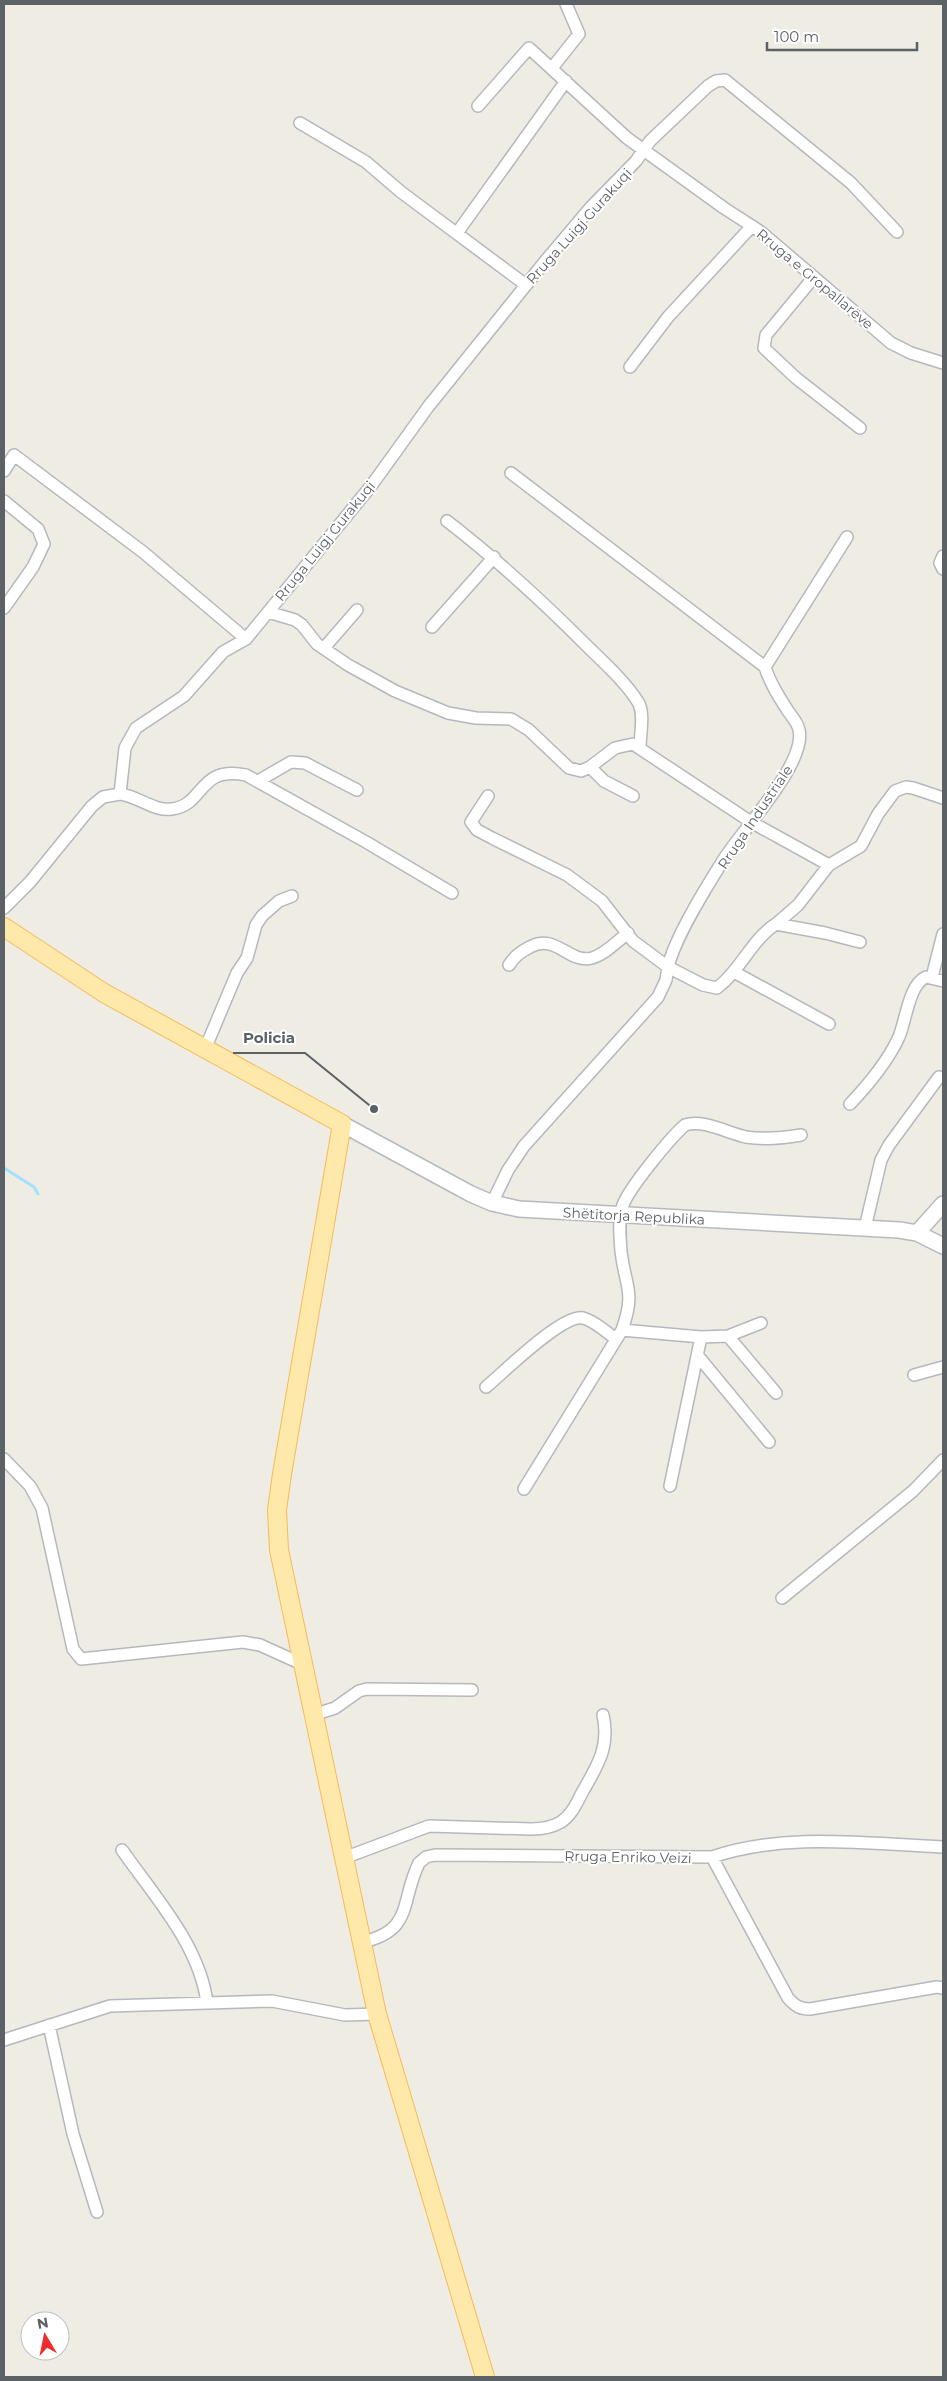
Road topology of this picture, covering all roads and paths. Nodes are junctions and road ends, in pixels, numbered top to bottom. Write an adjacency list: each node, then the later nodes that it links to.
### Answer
1 (566, 4): 2 (street)
2 (552, 68): 3 (street, Rruga e Gropallarëve); 4 (street, Rruga e Gropallarëve)
3 (566, 81): 6 (street, Rruga e Gropallarëve); 9 (street)
4 (478, 106)
5 (300, 123): 9 (street)
6 (644, 150): 7 (street, Rruga e Gropallarëve); 8 (street, Rruga Luigj Gurakuqi); 11 (street, Rruga Luigj Gurakuqi)
7 (752, 226): 10 (street, Rruga e Gropallarëve); 13 (street)
8 (898, 232)
9 (457, 234): 11 (street)
10 (814, 277): 12 (street, Rruga e Gropallarëve); 14 (street)
11 (526, 285): 25 (street, Rruga Luigj Gurakuqi)
12 (943, 363)
13 (630, 367)
14 (860, 428)
15 (4, 471): 27 (street)
16 (511, 473): 29 (street, Rruga Industriale)
17 (4, 501): 23 (street)
18 (447, 521): 21 (street)
19 (847, 537): 29 (street)
20 (943, 556): 22 (street)
21 (494, 557): 26 (street); 30 (street)
22 (943, 569)
23 (4, 608)
24 (357, 610): 28 (street)
25 (268, 612): 27 (street, Rruga Luigj Gurakuqi); 28 (street)
26 (432, 627)
27 (246, 639): 34 (street, Rruga Luigj Gurakuqi)
28 (324, 648): 31 (street)
29 (765, 667): 38 (street, Rruga Industriale)
30 (640, 747): 31 (street); 38 (street)
31 (590, 767): 36 (street)
32 (258, 781): 33 (street); 34 (street); 40 (street)
33 (358, 790)
34 (120, 794): 42 (street)
35 (488, 796): 45 (street)
36 (633, 796)
37 (943, 798): 39 (street)
38 (751, 822): 39 (street); 49 (street, Rruga Industriale)
39 (829, 866): 43 (street)
40 (452, 893)
41 (292, 896): 53 (street)
42 (4, 908)
43 (776, 924): 47 (street); 50 (street)
44 (4, 927): 53 (main road)
45 (628, 933): 48 (street); 49 (street)
46 (943, 934): 51 (street)
47 (860, 942)
48 (509, 965)
49 (668, 967): 50 (street); 58 (street, Rruga Industriale)
50 (734, 972): 52 (street)
51 (938, 979): 55 (street)
52 (829, 1024)
53 (205, 1049): 56 (main road)
54 (939, 1077): 61 (street)
55 (850, 1104)
56 (342, 1124): 58 (main road, Shëtitorja Republika); 79 (main road)
57 (801, 1135): 60 (street)
58 (492, 1203): 60 (main road, Shëtitorja Republika)
59 (943, 1204): 62 (main road)
60 (620, 1216): 61 (main road, Shëtitorja Republika); 65 (street)
61 (865, 1228): 62 (main road, Shëtitorja Republika)
62 (917, 1233): 63 (main road, Shëtitorja Republika)
63 (943, 1246)
64 (762, 1323): 66 (street)
65 (619, 1334): 67 (street); 71 (street); 77 (street)
66 (728, 1336): 67 (street); 72 (street)
67 (701, 1337): 68 (street)
68 (698, 1356): 73 (street); 76 (street)
69 (943, 1368): 70 (street)
70 (914, 1375)
71 (486, 1387)
72 (776, 1392)
73 (769, 1442)
74 (4, 1459): 79 (street)
75 (943, 1460): 78 (street)
76 (670, 1486)
77 (524, 1489)
78 (782, 1598)
79 (302, 1664): 81 (main road)
80 (472, 1690): 81 (street)
81 (313, 1715): 86 (main road)
82 (603, 1715): 86 (street)
83 (943, 1847): 85 (street, Rruga Enriko Veizi)
84 (122, 1850): 89 (street)
85 (712, 1857): 87 (street, Rruga Enriko Veizi); 88 (street)
86 (344, 1858): 87 (main road)
87 (362, 1942): 90 (main road)
88 (943, 1988)
89 (207, 2003): 90 (street); 91 (street)
90 (377, 2014): 94 (main road)
91 (49, 2025): 92 (street); 93 (street)
92 (4, 2040)
93 (97, 2212)
94 (485, 2377)

